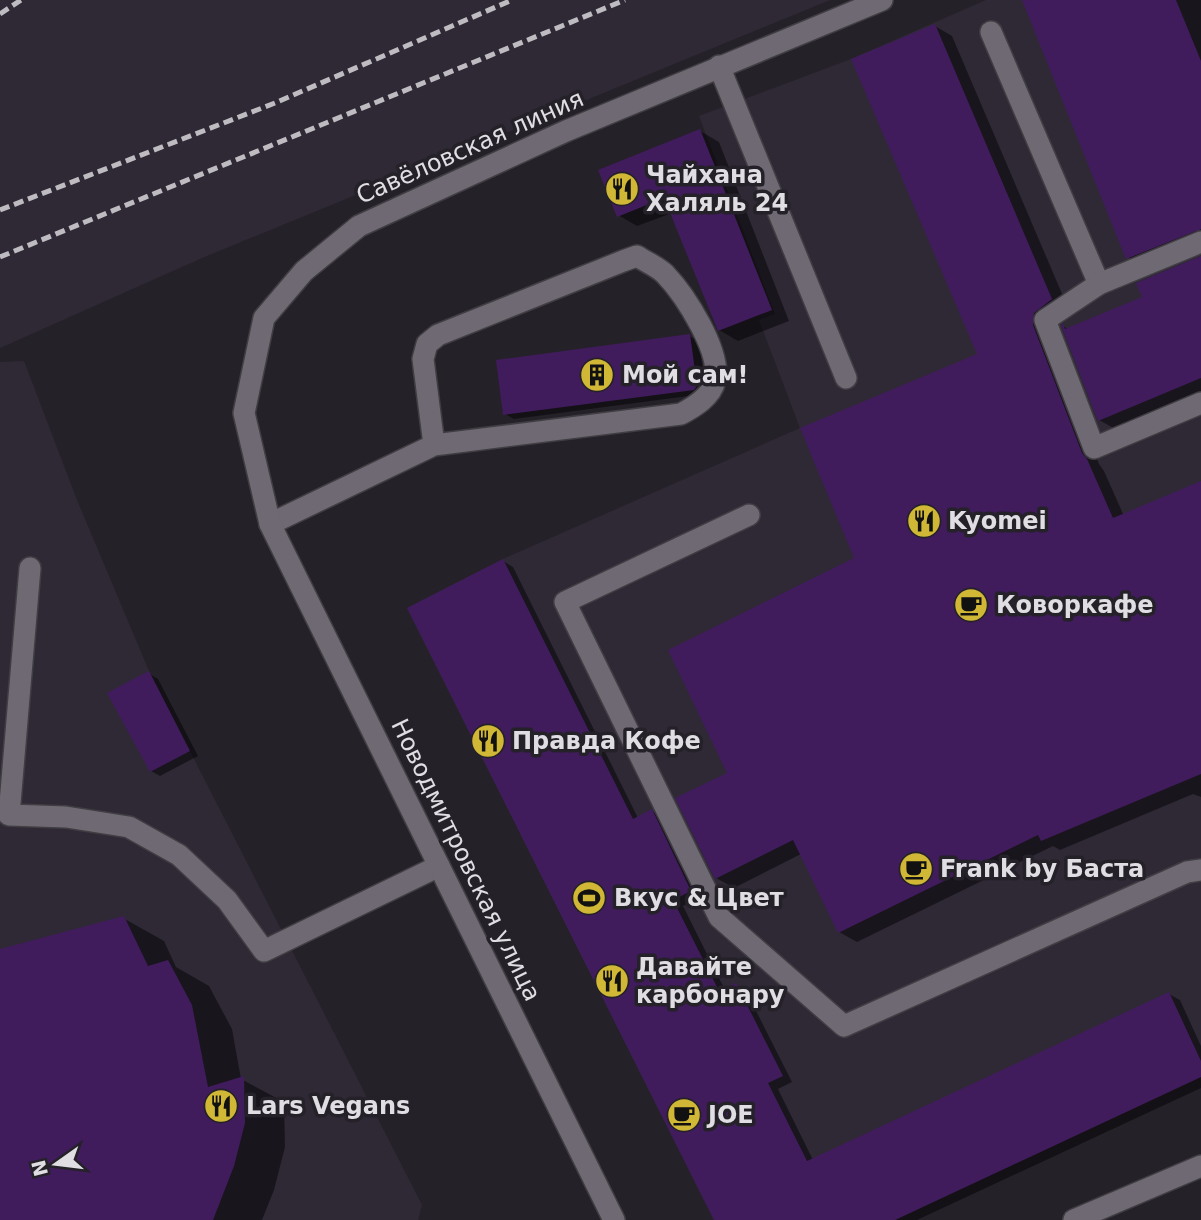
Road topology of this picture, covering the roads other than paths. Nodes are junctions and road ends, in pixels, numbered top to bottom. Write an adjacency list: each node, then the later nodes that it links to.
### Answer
1 (882, 0): 3 (street, Савёловская линия)
2 (991, 32): 5 (street)
3 (719, 66): 6 (street); 10 (street, Савёловская линия)
4 (1201, 242): 5 (street)
5 (1099, 284): 7 (street)
6 (846, 378)
7 (1201, 403)
8 (434, 445): 8 (street); 10 (street)
9 (749, 514): 13 (street)
10 (270, 524): 12 (street, Новодмитровская улица)
11 (30, 568): 12 (street)
12 (439, 866): 15 (street, Новодмитровская улица)
13 (1201, 870)
14 (1201, 1167): 16 (street)
15 (614, 1220)
16 (1074, 1220)

